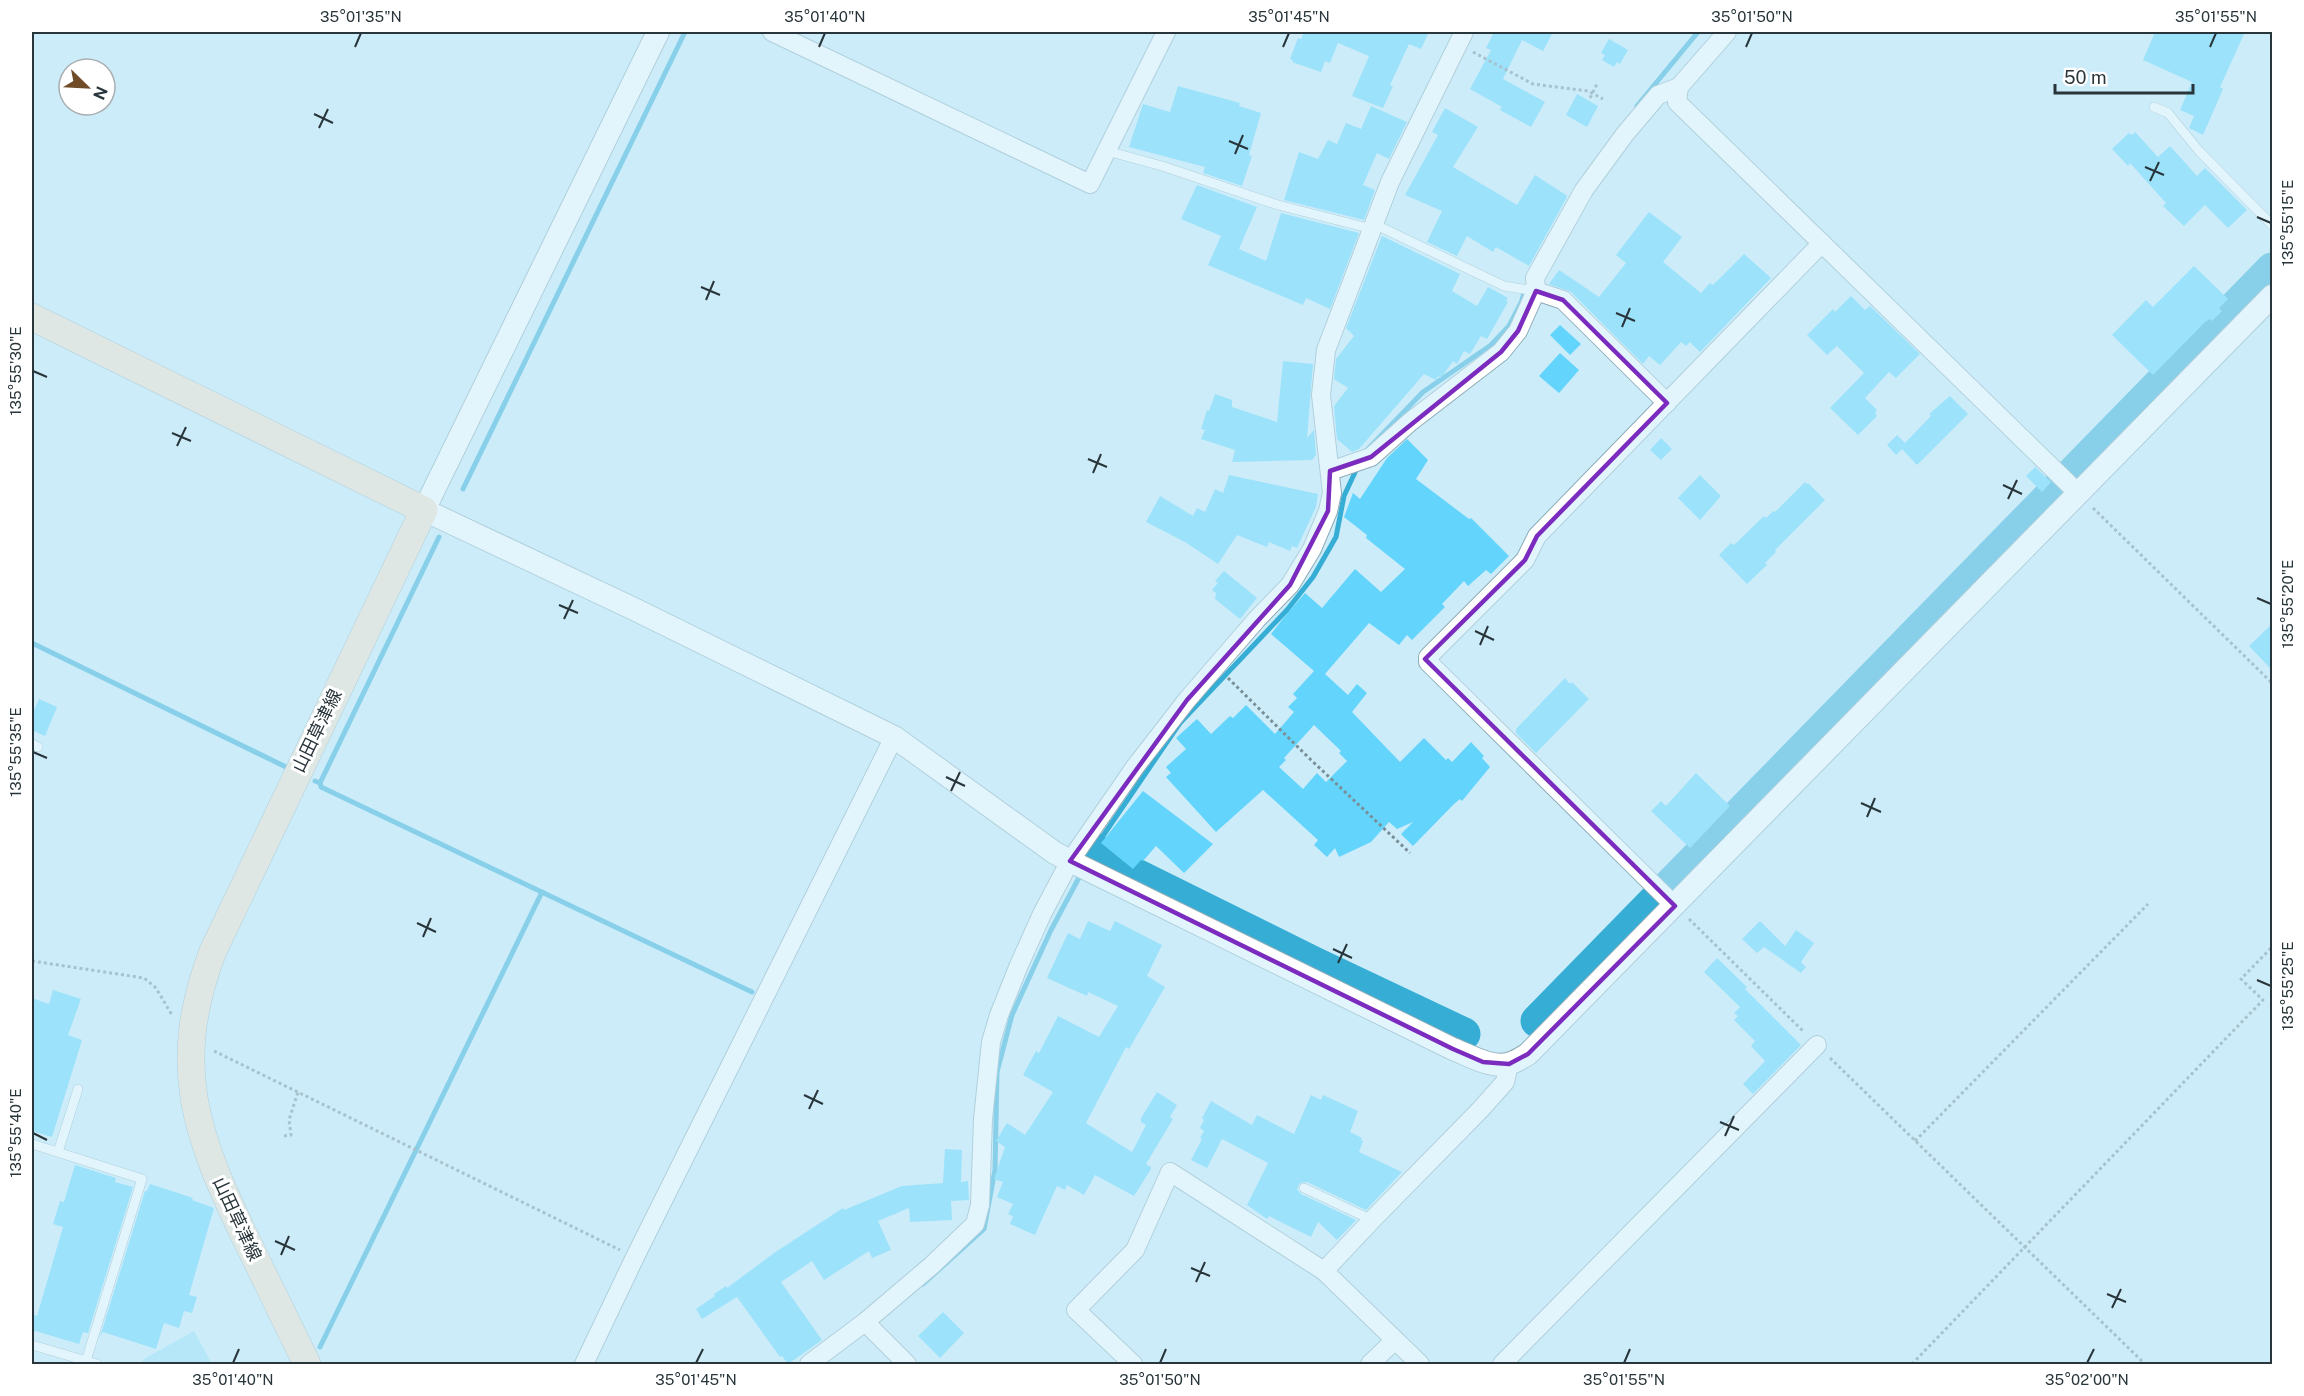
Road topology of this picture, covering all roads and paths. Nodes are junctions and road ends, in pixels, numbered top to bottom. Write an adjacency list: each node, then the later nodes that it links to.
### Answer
1 (658, 32): 22 (street)
2 (772, 32): 12 (street)
3 (1166, 32): 12 (street)
4 (1727, 32): 7 (street)
5 (1461, 38): 8 (path); 14 (street)
6 (1598, 82): 8 (path)
7 (1679, 87): 15 (street); 16 (street)
8 (1592, 93): 9 (path); 10 (path)
9 (1590, 98)
10 (1604, 99)
11 (2154, 107): 13 (lane)
12 (1107, 151): 14 (lane)
13 (2272, 225)
14 (1373, 227): 16 (lane); 20 (street)
15 (1822, 243): 19 (street); 21 (street)
16 (1536, 291): 19 (street); 20 (street)
17 (2272, 296): 21 (street)
18 (32, 317): 22 (main road)
19 (1667, 403): 29 (street)
20 (1330, 471): 23 (street)
21 (2069, 485): 24 (path); 29 (street)
22 (424, 510): 25 (street); 32 (main road, 山田草津線)
23 (1217, 665): 26 (path); 27 (street)
24 (2272, 683)
25 (894, 737): 27 (street); 44 (street)
26 (1410, 853)
27 (1070, 861): 34 (street); 46 (street)
28 (2148, 904): 38 (path)
29 (1675, 906): 33 (path); 34 (street)
30 (2272, 947): 43 (path)
31 (32, 962): 32 (path)
32 (192, 1034): 36 (path); 51 (main road, 山田草津線)
33 (1817, 1045): 38 (path); 58 (street)
34 (1509, 1064): 42 (street)
35 (78, 1089): 40 (lane)
36 (298, 1092): 37 (path); 44 (path)
37 (284, 1136)
38 (1915, 1141): 43 (path)
39 (32, 1144): 40 (lane)
40 (58, 1152): 49 (lane)
41 (1305, 1188): 42 (lane)
42 (1372, 1220): 45 (street)
43 (2025, 1248): 59 (path); 60 (path)
44 (635, 1257): 52 (street)
45 (1324, 1271): 47 (street); 55 (street)
46 (864, 1323): 53 (street); 54 (street)
47 (1395, 1340): 56 (street); 57 (street)
48 (32, 1345): 49 (lane)
49 (86, 1361): 50 (lane)
50 (97, 1365)
51 (307, 1365)
52 (584, 1365)
53 (809, 1365)
54 (907, 1365)
55 (1133, 1365)
56 (1370, 1365)
57 (1420, 1365)
58 (1502, 1365)
59 (1912, 1365)
60 (2145, 1365)

